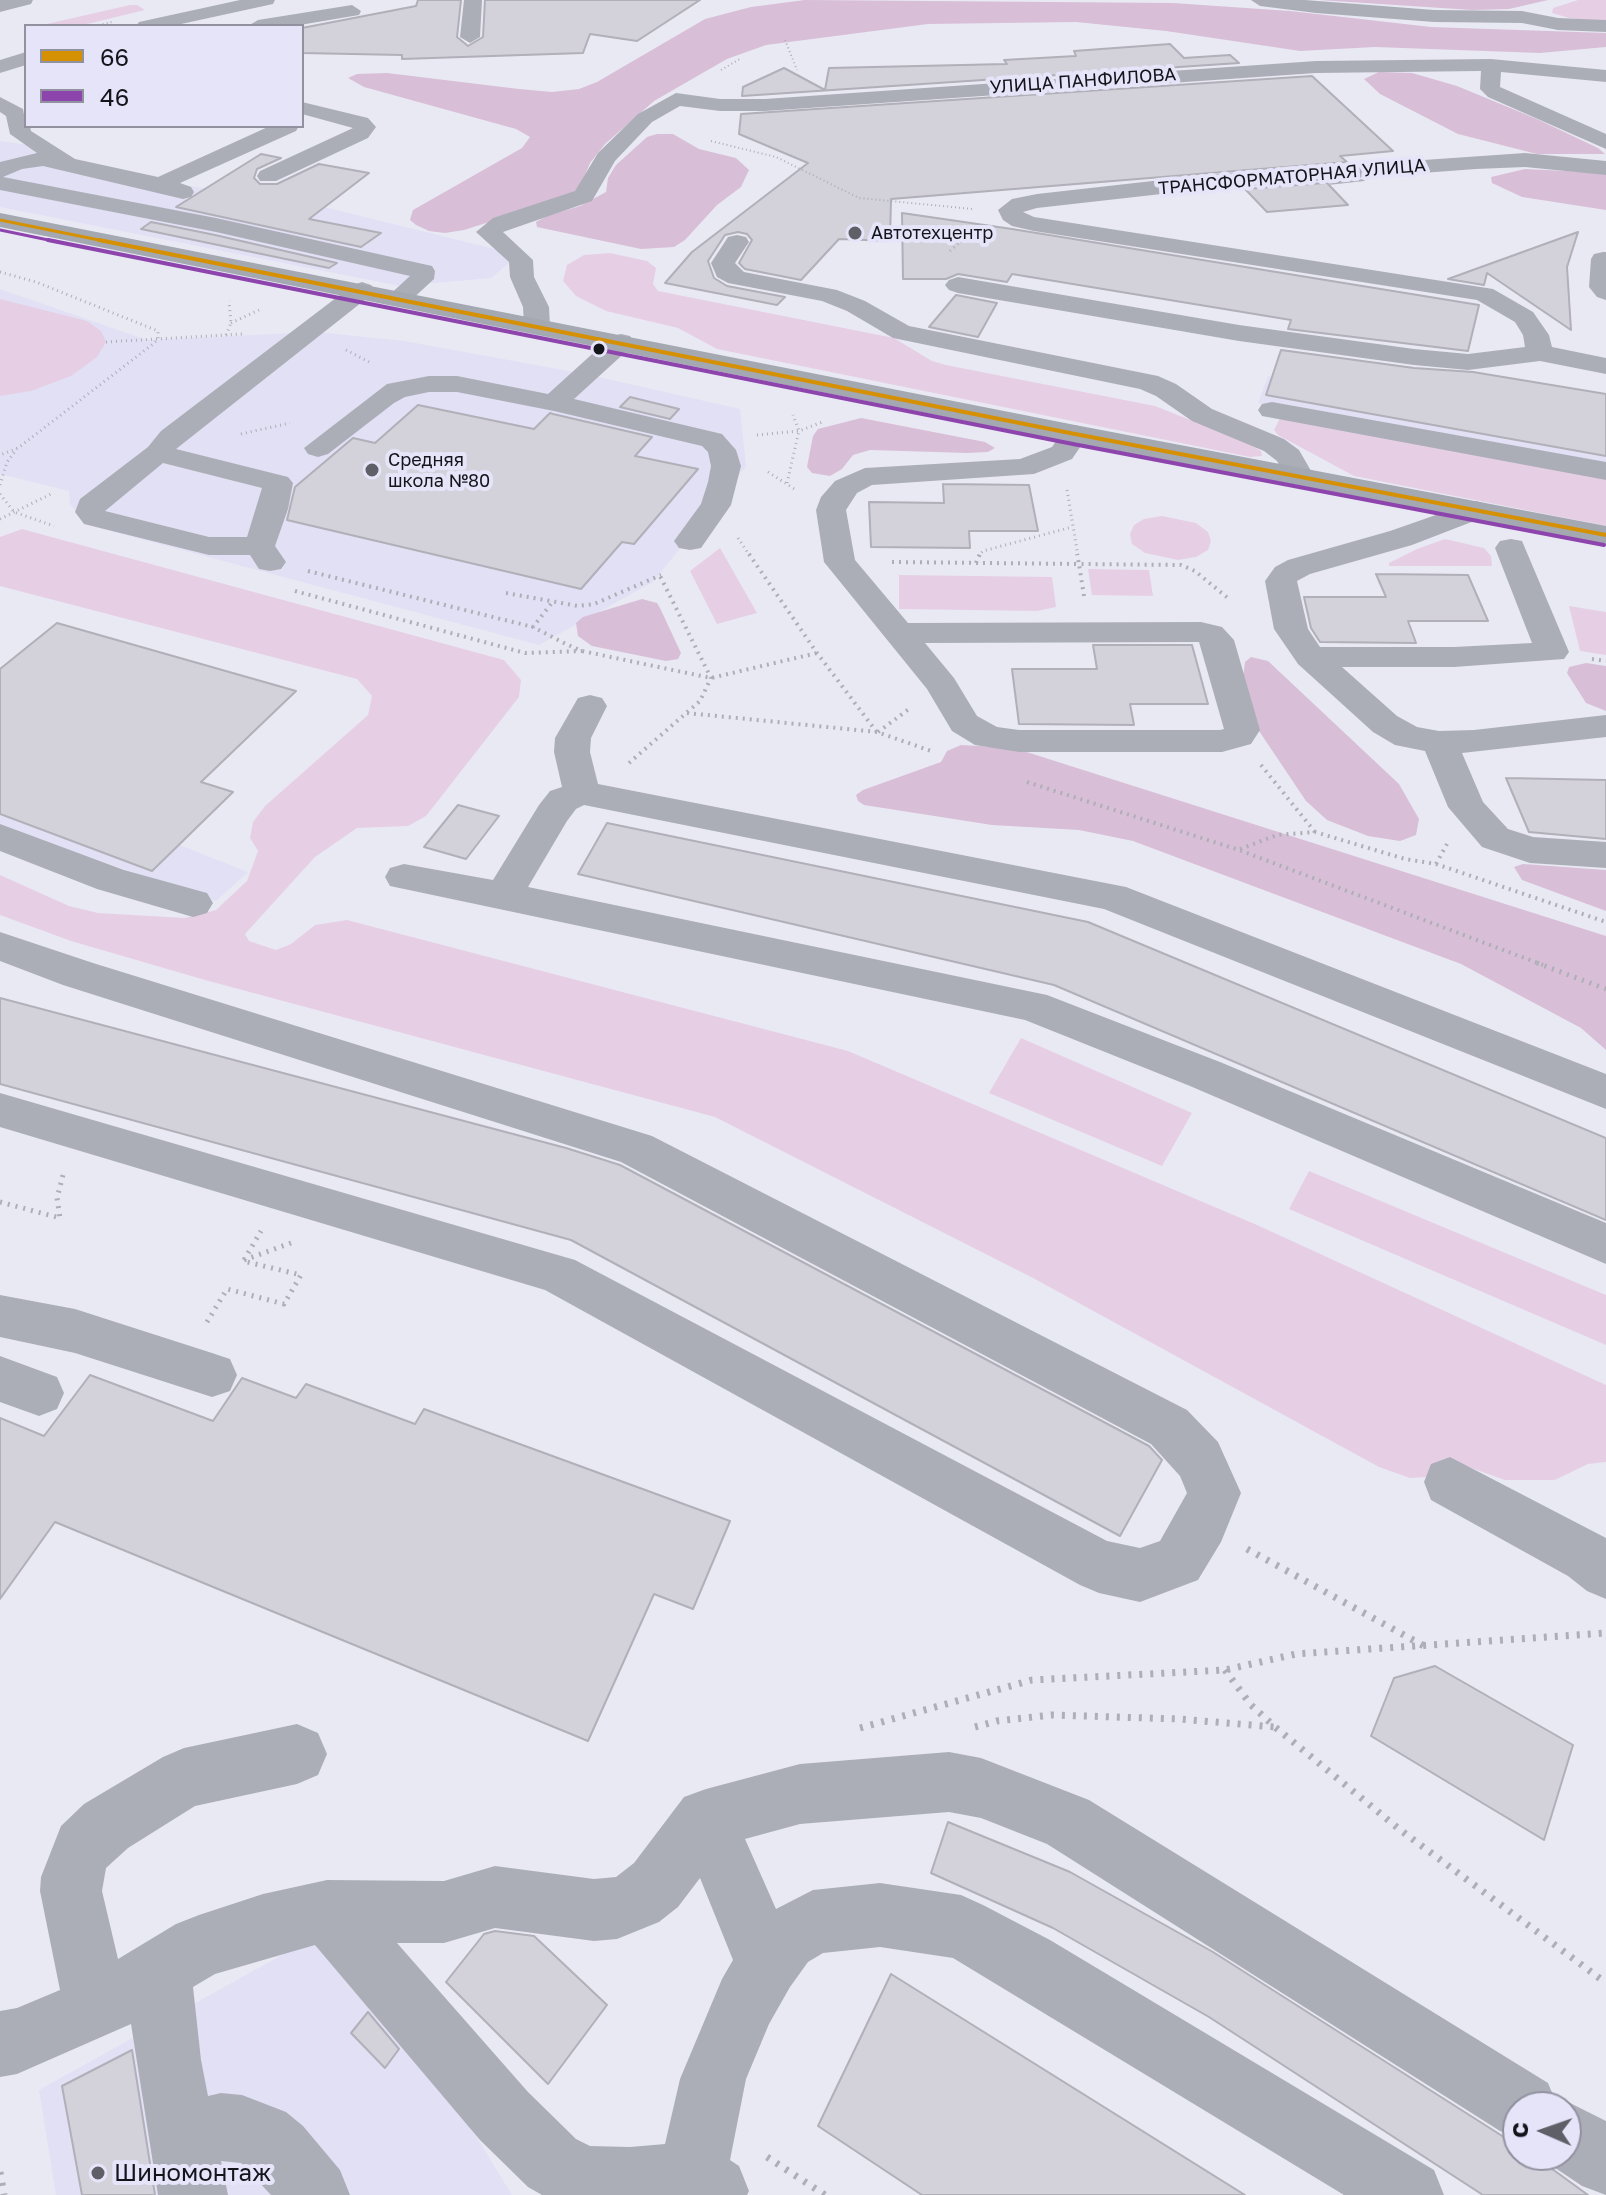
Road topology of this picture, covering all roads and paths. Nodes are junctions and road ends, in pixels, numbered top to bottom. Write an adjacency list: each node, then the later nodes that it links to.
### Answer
1 (24, 0): 6 (street)
2 (266, 0): 9 (street)
3 (473, 0): 12 (street)
4 (1260, 0): 8 (street)
5 (1548, 5): 8 (street)
6 (0, 6)
7 (352, 11): 10 (street)
8 (1522, 17): 11 (street)
9 (155, 24)
10 (271, 24)
11 (1606, 26)
12 (470, 37)
13 (1592, 54): 15 (street)
14 (24, 59): 16 (street)
15 (1491, 65): 17 (street); 21 (street, УЛИЦА ПАНФИЛОВА); 24 (street)
16 (0, 67)
17 (1606, 76)
18 (24, 92): 19 (street)
19 (0, 101): 23 (street)
20 (308, 113): 29 (street)
21 (640, 123): 33 (path); 38 (street)
22 (284, 128): 31 (street)
23 (10, 138): 25 (street)
24 (1606, 142)
25 (66, 162): 28 (street); 31 (street)
26 (1420, 166): 27 (street, ТРАНСФОРМАТОРНАЯ УЛИЦА); 32 (street); 33 (street, ТРАНСФОРМАТОРНАЯ УЛИЦА)
27 (1606, 168)
28 (0, 171)
29 (268, 176)
30 (0, 183): 34 (street)
31 (160, 184): 34 (street)
32 (1446, 188)
33 (1010, 210): 42 (street); 44 (path)
34 (174, 217): 48 (street)
35 (0, 220): 45 (main road)
36 (737, 242): 66 (street)
37 (482, 250): 38 (street)
38 (514, 252): 49 (street)
39 (1603, 259): 46 (street)
40 (1449, 267): 42 (street)
41 (0, 272): 50 (path)
42 (1356, 275): 53 (street)
43 (992, 277): 54 (street)
44 (958, 285): 54 (street)
45 (362, 290): 48 (main road); 63 (street)
46 (1606, 292)
47 (227, 297): 50 (path)
48 (399, 298): 49 (main road)
49 (537, 326): 52 (main road)
50 (158, 339): 51 (path); 61 (path)
51 (106, 342)
52 (621, 342): 56 (street); 60 (main road)
53 (1540, 353): 54 (street); 55 (street)
54 (1491, 360)
55 (1606, 366)
56 (554, 403): 57 (street); 71 (street)
57 (374, 404): 62 (street); 63 (path)
58 (791, 408): 67 (path)
59 (1272, 410): 65 (street)
60 (1068, 444): 66 (main road); 75 (path); 80 (street)
61 (18, 448): 64 (path); 68 (path)
62 (318, 448)
63 (158, 453): 79 (street); 79 (street)
64 (0, 455)
65 (1606, 471)
66 (1299, 476): 72 (main road)
67 (787, 483)
68 (0, 485)
69 (58, 490): 73 (path)
70 (0, 494): 73 (path)
71 (716, 505): 77 (street); 89 (path)
72 (1476, 510): 76 (main road); 90 (street)
73 (14, 512): 74 (path)
74 (0, 519)
75 (1073, 527): 81 (path); 82 (path)
76 (1606, 535)
77 (690, 541)
78 (1511, 548): 90 (street)
79 (265, 554): 87 (path)
80 (840, 562): 81 (path); 88 (street)
81 (976, 563): 82 (path)
82 (1079, 564): 84 (path); 85 (path)
83 (506, 593): 86 (path)
84 (1085, 600)
85 (1230, 600)
86 (551, 604): 87 (path); 91 (path)
87 (533, 627): 91 (path)
88 (899, 633): 96 (street); 96 (street)
89 (817, 653): 91 (path); 95 (path)
90 (1310, 657): 97 (street)
91 (711, 678): 93 (path)
92 (590, 706): 100 (street)
93 (687, 713): 95 (path); 100 (path)
94 (1606, 726): 97 (street)
95 (877, 732): 98 (path)
96 (1238, 736): 101 (path)
97 (1439, 742): 104 (street)
98 (941, 754)
99 (1014, 778): 103 (path)
100 (587, 794): 106 (street); 111 (street)
101 (1315, 832): 103 (path); 108 (path)
102 (0, 837): 107 (street)
103 (1239, 850): 110 (path)
104 (1606, 855)
105 (404, 877): 106 (street)
106 (503, 896): 115 (street)
107 (193, 903)
108 (1606, 922)
109 (0, 946): 121 (street)
110 (1606, 989)
111 (1606, 1092)
112 (0, 1110): 113 (street)
113 (81, 1133): 114 (path); 121 (street)
114 (0, 1202)
115 (1606, 1244)
116 (243, 1261): 117 (path)
117 (227, 1289)
118 (0, 1316): 119 (street)
119 (212, 1375)
120 (1450, 1482): 122 (street)
121 (1202, 1524): 124 (path)
122 (1606, 1572)
123 (1606, 1633): 124 (path)
124 (1425, 1646): 125 (path)
125 (1225, 1670): 126 (path); 132 (path)
126 (844, 1732)
127 (297, 1754): 133 (street)
128 (706, 1819): 129 (street); 130 (street); 135 (street)
129 (327, 1911): 131 (street); 140 (street)
130 (767, 1964): 140 (street); 143 (street)
131 (159, 1972): 133 (street); 138 (street)
132 (1606, 1983)
133 (96, 2008): 134 (street)
134 (0, 2044)
135 (1502, 2093)
136 (1582, 2146): 137 (street)
137 (1606, 2162)
138 (188, 2166): 142 (street)
139 (0, 2172): 141 (path)
140 (702, 2189)
141 (4, 2195)
142 (315, 2195)
143 (1409, 2195)

